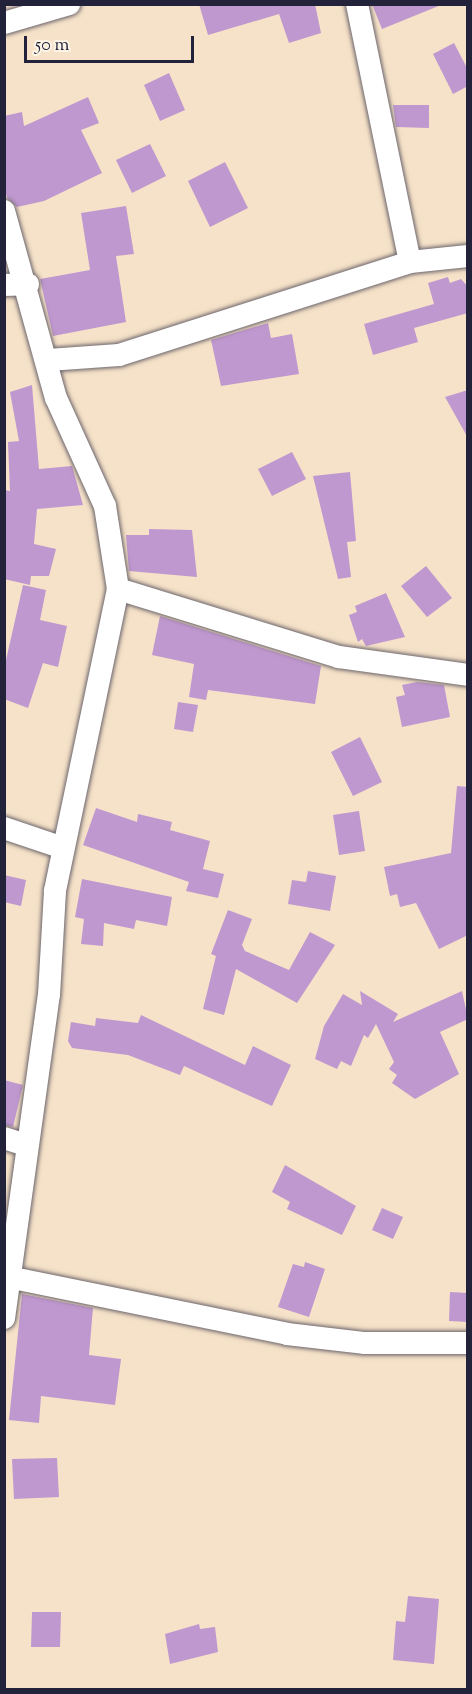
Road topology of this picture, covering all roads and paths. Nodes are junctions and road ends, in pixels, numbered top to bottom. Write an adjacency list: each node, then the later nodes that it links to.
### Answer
1 (69, 4): 3 (street)
2 (357, 4): 6 (street)
3 (4, 22)
4 (4, 211): 7 (street)
5 (468, 256): 6 (street)
6 (410, 262): 9 (street)
7 (28, 284): 8 (street); 9 (street)
8 (4, 285)
9 (48, 360): 10 (street)
10 (118, 589): 11 (street); 13 (street)
11 (468, 675)
12 (4, 828): 13 (street)
13 (63, 848): 14 (street)
14 (15, 1141): 15 (street)
15 (8, 1277): 16 (street); 17 (street)
16 (4, 1318)
17 (468, 1343)

